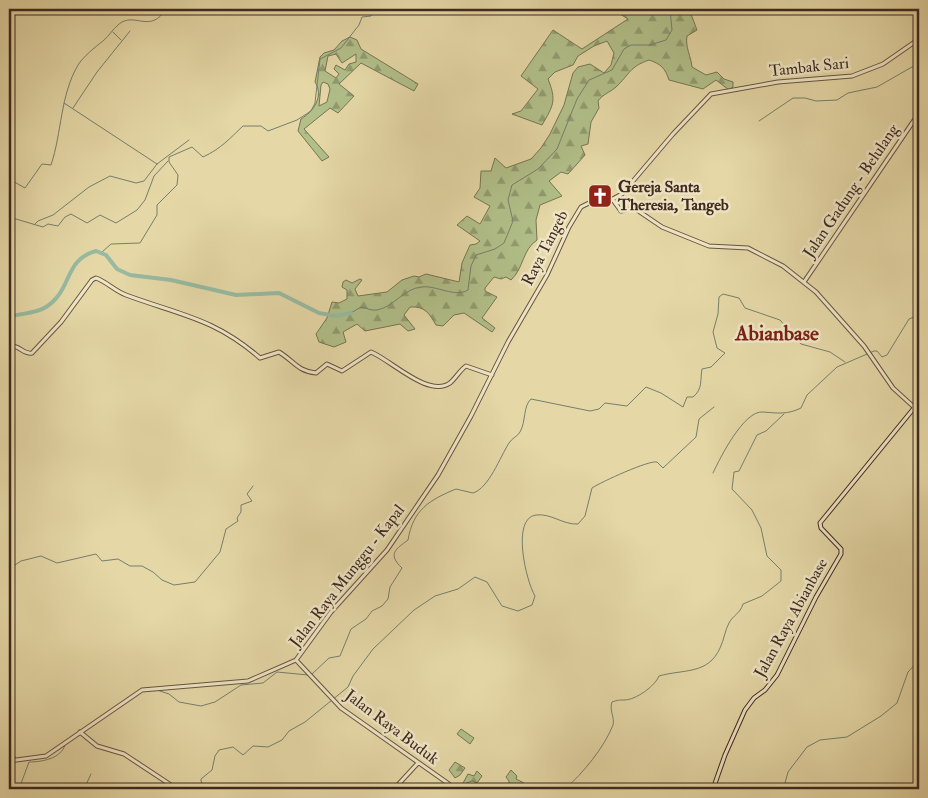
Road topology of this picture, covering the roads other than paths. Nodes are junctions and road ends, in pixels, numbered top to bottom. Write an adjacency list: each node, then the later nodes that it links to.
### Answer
1 (918, 41): 3 (street, Tambak Sari)
2 (919, 114): 4 (street, Jalan Gadung - Belulang)
3 (613, 200): 4 (street); 6 (street, Raya Tangeb)
4 (804, 282): 9 (street)
5 (9, 346): 6 (street)
6 (492, 375): 7 (street, Raya Tangeb)
7 (485, 390): 10 (street, Jalan Raya Munggu - Kapal)
8 (919, 402): 9 (street, Jalan Raya Abianbase)
9 (914, 408): 19 (street, Jalan Raya Abianbase)
10 (296, 660): 11 (street, Jalan Raya Munggu - Kapal); 15 (street, Jalan Raya Buduk)
11 (80, 732): 13 (street, Jalan Raya Munggu - Kapal); 16 (street)
12 (9, 755): 13 (street); 14 (street)
13 (15, 760): 14 (street, Jalan Raya Munggu - Kapal)
14 (9, 761)
15 (418, 763): 17 (street); 18 (street, Jalan Raya Buduk)
16 (177, 789)
17 (394, 789)
18 (456, 789)
19 (713, 789)

